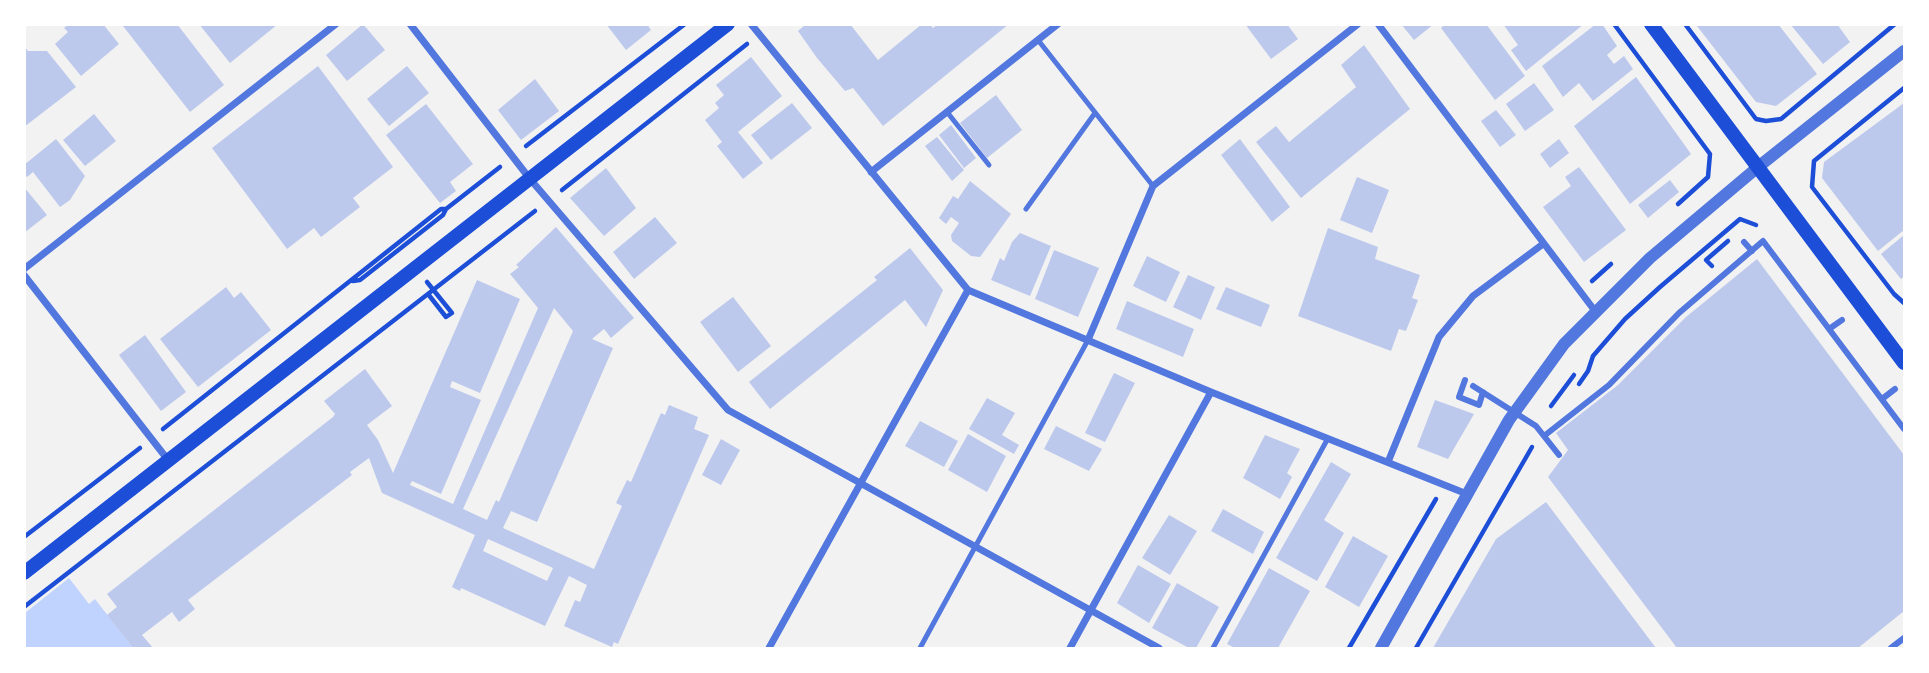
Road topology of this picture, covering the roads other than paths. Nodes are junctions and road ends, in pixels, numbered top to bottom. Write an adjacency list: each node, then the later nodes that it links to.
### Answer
1 (336, 24): 22 (street)
2 (410, 24): 16 (street)
3 (728, 24): 16 (main road)
4 (751, 24): 15 (street)
5 (1058, 24): 9 (street)
6 (1358, 24): 17 (street)
7 (1378, 24): 20 (street)
8 (1651, 24): 14 (main road)
9 (1038, 40): 11 (street); 12 (lane)
10 (1905, 51): 14 (street)
11 (947, 112): 13 (lane); 15 (street)
12 (1095, 113): 17 (lane); 18 (lane)
13 (989, 166)
14 (1758, 167): 25 (street); 29 (main road)
15 (871, 172): 24 (street)
16 (530, 179): 42 (main road); 44 (street)
17 (1153, 186): 28 (street)
18 (1026, 209)
19 (1744, 242): 21 (street)
20 (1543, 244): 25 (street); 43 (street)
21 (1752, 251): 27 (street); 39 (street)
22 (24, 269)
23 (24, 275): 42 (street)
24 (968, 290): 28 (street); 44 (street)
25 (1595, 311): 45 (street)
26 (1842, 320): 27 (street)
27 (1829, 329): 35 (street)
28 (1088, 340): 33 (street); 46 (lane)
29 (1905, 363)
30 (1465, 380): 36 (street)
31 (1474, 386): 34 (street)
32 (1895, 389): 35 (street)
33 (1210, 392): 40 (street); 48 (street)
34 (1483, 392): 36 (street); 39 (street)
35 (1882, 399): 38 (street)
36 (1469, 401): 37 (street)
37 (1466, 411)
38 (1905, 429)
39 (1541, 438): 41 (street)
40 (1327, 440): 43 (street); 54 (lane)
41 (1559, 455)
42 (169, 460): 47 (main road)
43 (1388, 463): 45 (street)
44 (860, 484): 46 (street); 50 (street)
45 (1467, 494): 55 (street)
46 (974, 547): 48 (street); 51 (lane)
47 (24, 573)
48 (1090, 612): 52 (street); 53 (street)
49 (1905, 638): 56 (street)
50 (769, 649)
51 (920, 649)
52 (1070, 649)
53 (1159, 649)
54 (1213, 649)
55 (1381, 649)
56 (1891, 649)

